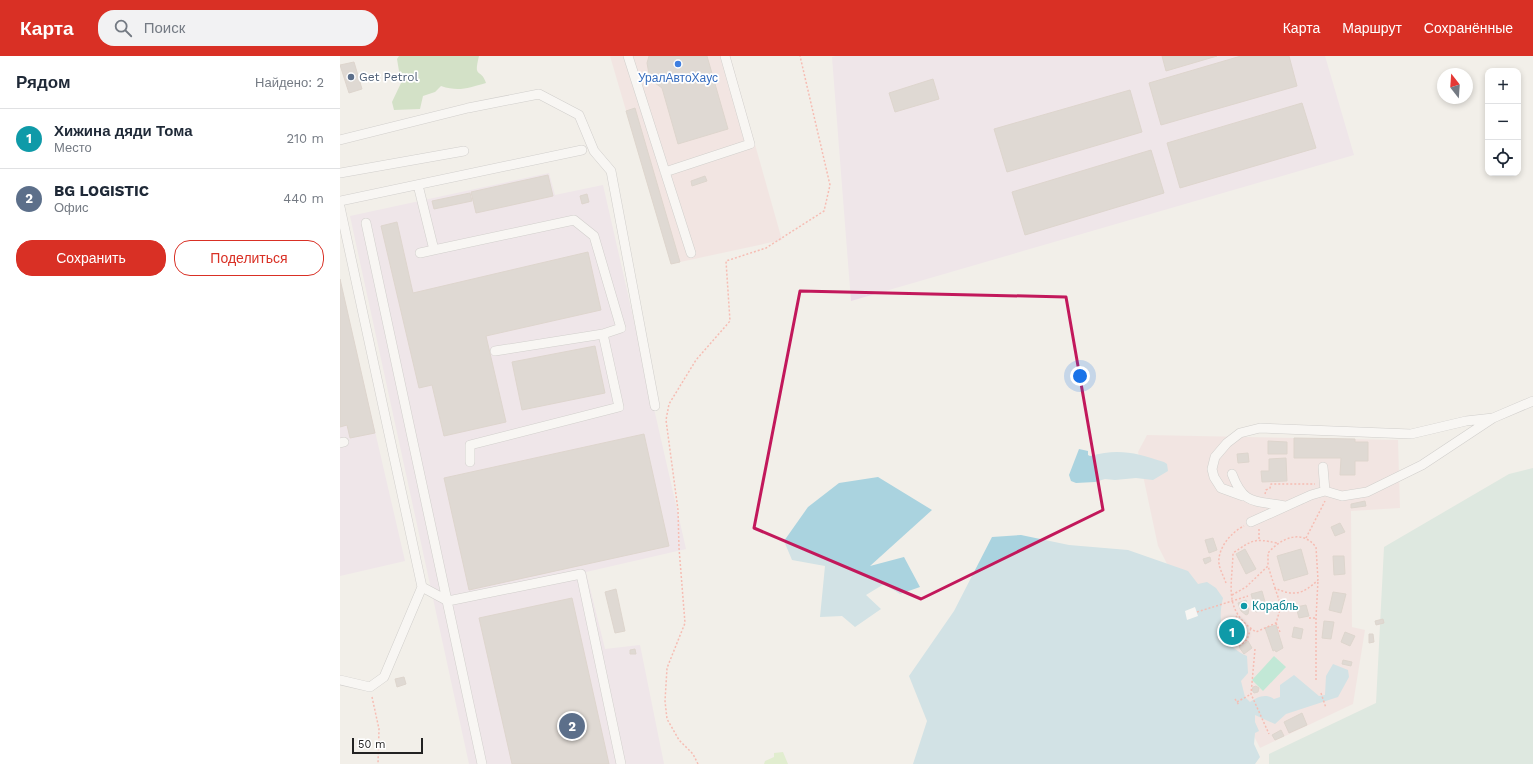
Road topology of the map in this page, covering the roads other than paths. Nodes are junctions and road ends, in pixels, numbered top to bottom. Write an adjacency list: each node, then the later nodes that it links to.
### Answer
1 (628, 56): 6 (lane)
2 (725, 56): 6 (lane)
3 (340, 140): 18 (lane)
4 (582, 150): 8 (lane)
5 (464, 151): 7 (lane)
6 (665, 172): 14 (lane)
7 (340, 173)
8 (418, 185): 9 (lane); 12 (lane)
9 (340, 202)
10 (340, 207): 27 (lane)
11 (366, 223): 28 (lane)
12 (434, 250): 13 (lane); 15 (lane)
13 (420, 253)
14 (691, 253)
15 (603, 334): 16 (lane); 20 (lane)
16 (495, 351)
17 (1533, 401): 19 (lane)
18 (655, 406)
19 (1493, 418): 23 (lane); 24 (lane)
20 (470, 462)
21 (1323, 467): 23 (lane)
22 (1232, 474): 24 (lane)
23 (1324, 491): 25 (lane)
24 (1243, 496): 25 (lane)
25 (1286, 506): 26 (lane)
26 (1251, 522)
27 (422, 587): 28 (lane); 29 (lane)
28 (448, 601): 30 (lane); 31 (lane)
29 (340, 680)
30 (482, 764)
31 (621, 764)

